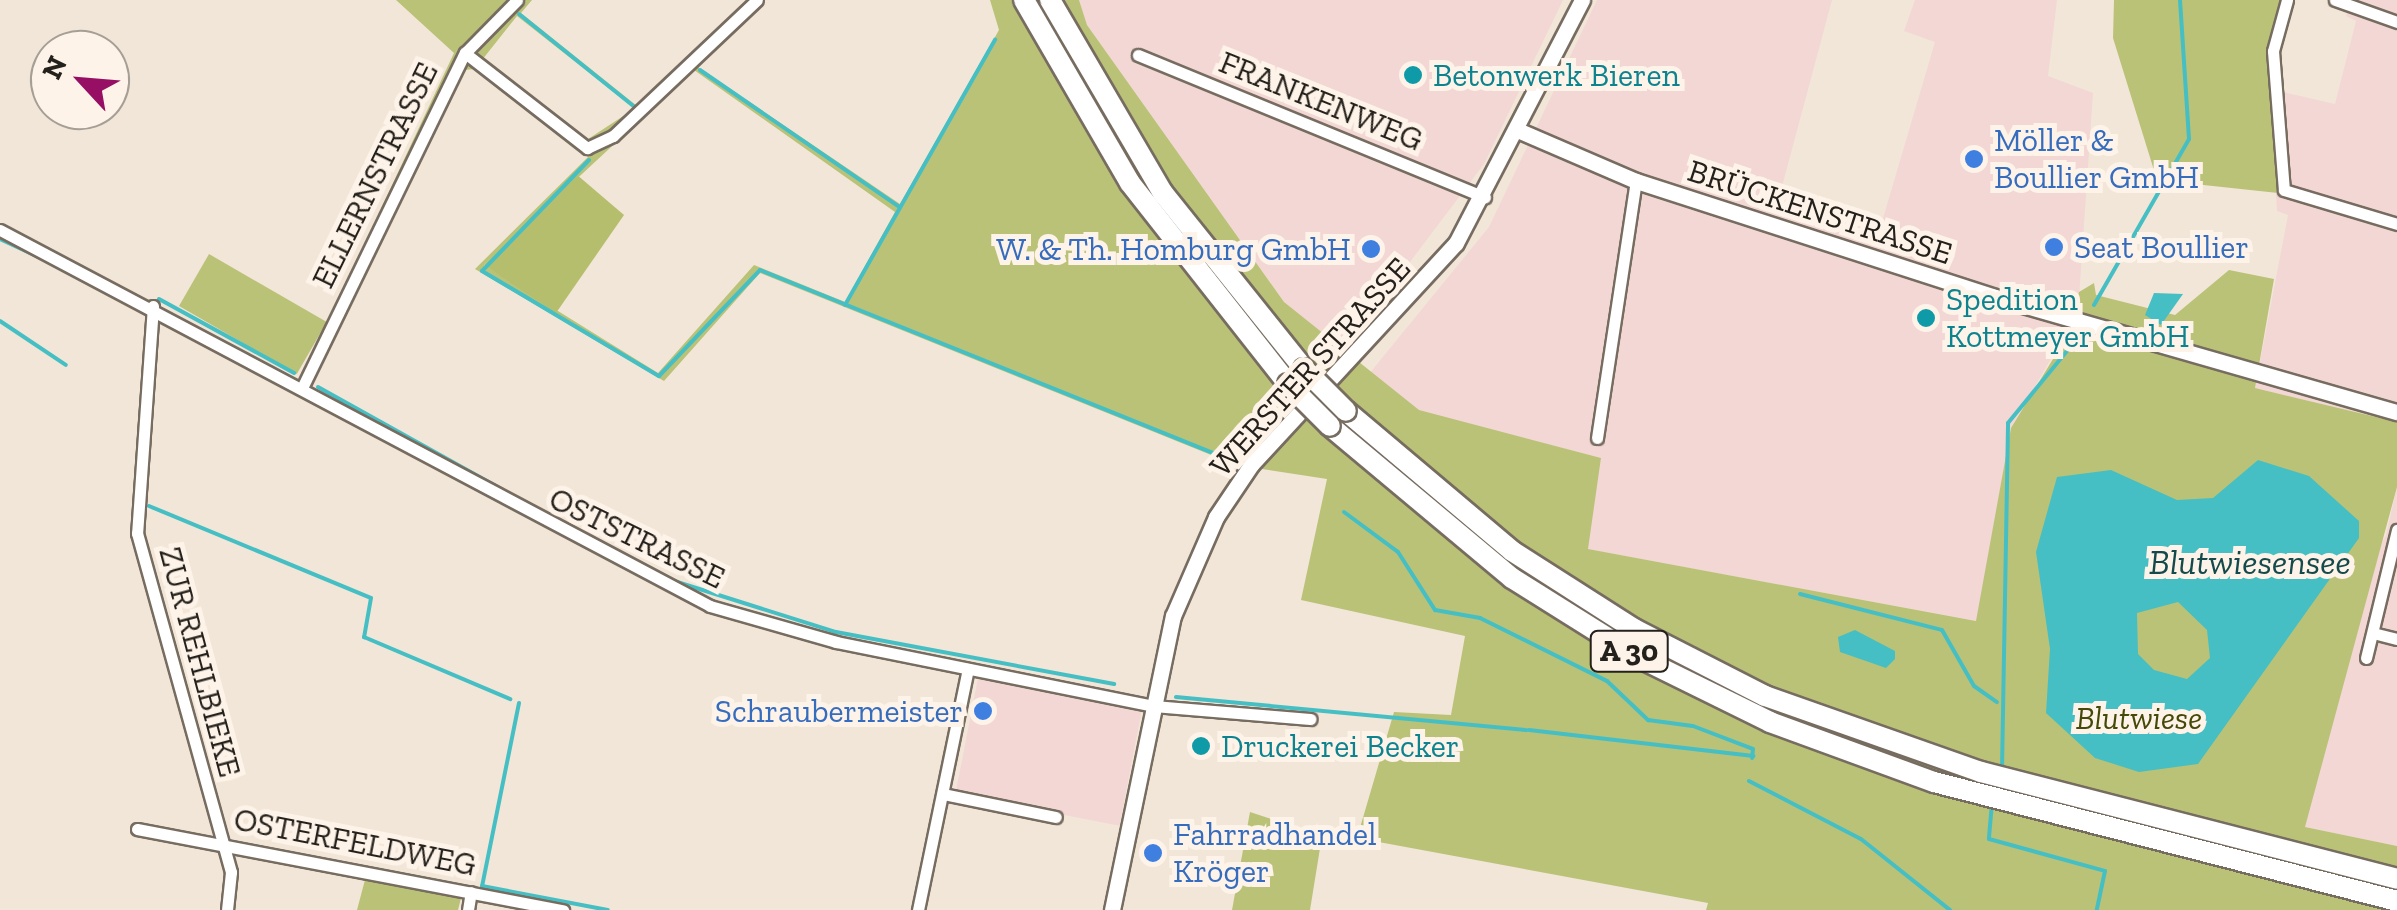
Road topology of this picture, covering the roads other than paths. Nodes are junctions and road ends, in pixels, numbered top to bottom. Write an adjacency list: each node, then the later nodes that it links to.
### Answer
1 (517, 0): 9 (street, ELLERNSTRASSE)
2 (757, 0): 9 (street)
3 (1024, 0): 27 (highway, A 30, bridge)
4 (1050, 0): 27 (highway, A 30, bridge)
5 (1582, 0): 11 (main road, WERSTER STRASSE)
6 (2287, 0): 14 (street)
7 (2335, 0): 8 (street)
8 (2397, 22)
9 (465, 53): 17 (street, ELLERNSTRASSE)
10 (1138, 55): 13 (street, FRANKENWEG)
11 (1520, 131): 12 (main road, BRÜCKENSTRASSE); 13 (main road, WERSTER STRASSE)
12 (1636, 182): 18 (main road, BRÜCKENSTRASSE); 19 (street)
13 (1484, 197): 25 (main road, WERSTER STRASSE)
14 (2397, 224)
15 (0, 230): 16 (street, OSTSTRASSE)
16 (154, 306): 17 (street, OSTSTRASSE); 31 (street, ZUR REHLBIEKE)
17 (302, 388): 24 (street, OSTSTRASSE)
18 (2397, 412)
19 (1597, 438)
20 (2397, 530): 21 (street)
21 (2372, 633): 22 (street); 23 (street)
22 (2397, 638)
23 (2366, 658)
24 (968, 670): 25 (street, OSTSTRASSE); 28 (street)
25 (1154, 706): 26 (street, OSTSTRASSE); 39 (main road, WERSTER STRASSE)
26 (1310, 719)
27 (1978, 782): 32 (highway, A 30); 34 (highway, A 30)
28 (943, 794): 29 (street); 38 (street)
29 (1056, 818)
30 (136, 829): 31 (street, OSTERFELDWEG)
31 (223, 844): 33 (street, OSTERFELDWEG); 35 (street, ZUR REHLBIEKE)
32 (2397, 879)
33 (471, 892): 36 (street); 37 (street, OSTERFELDWEG)
34 (2397, 901)
35 (227, 910)
36 (468, 910)
37 (563, 910)
38 (918, 910)
39 (1112, 910)

